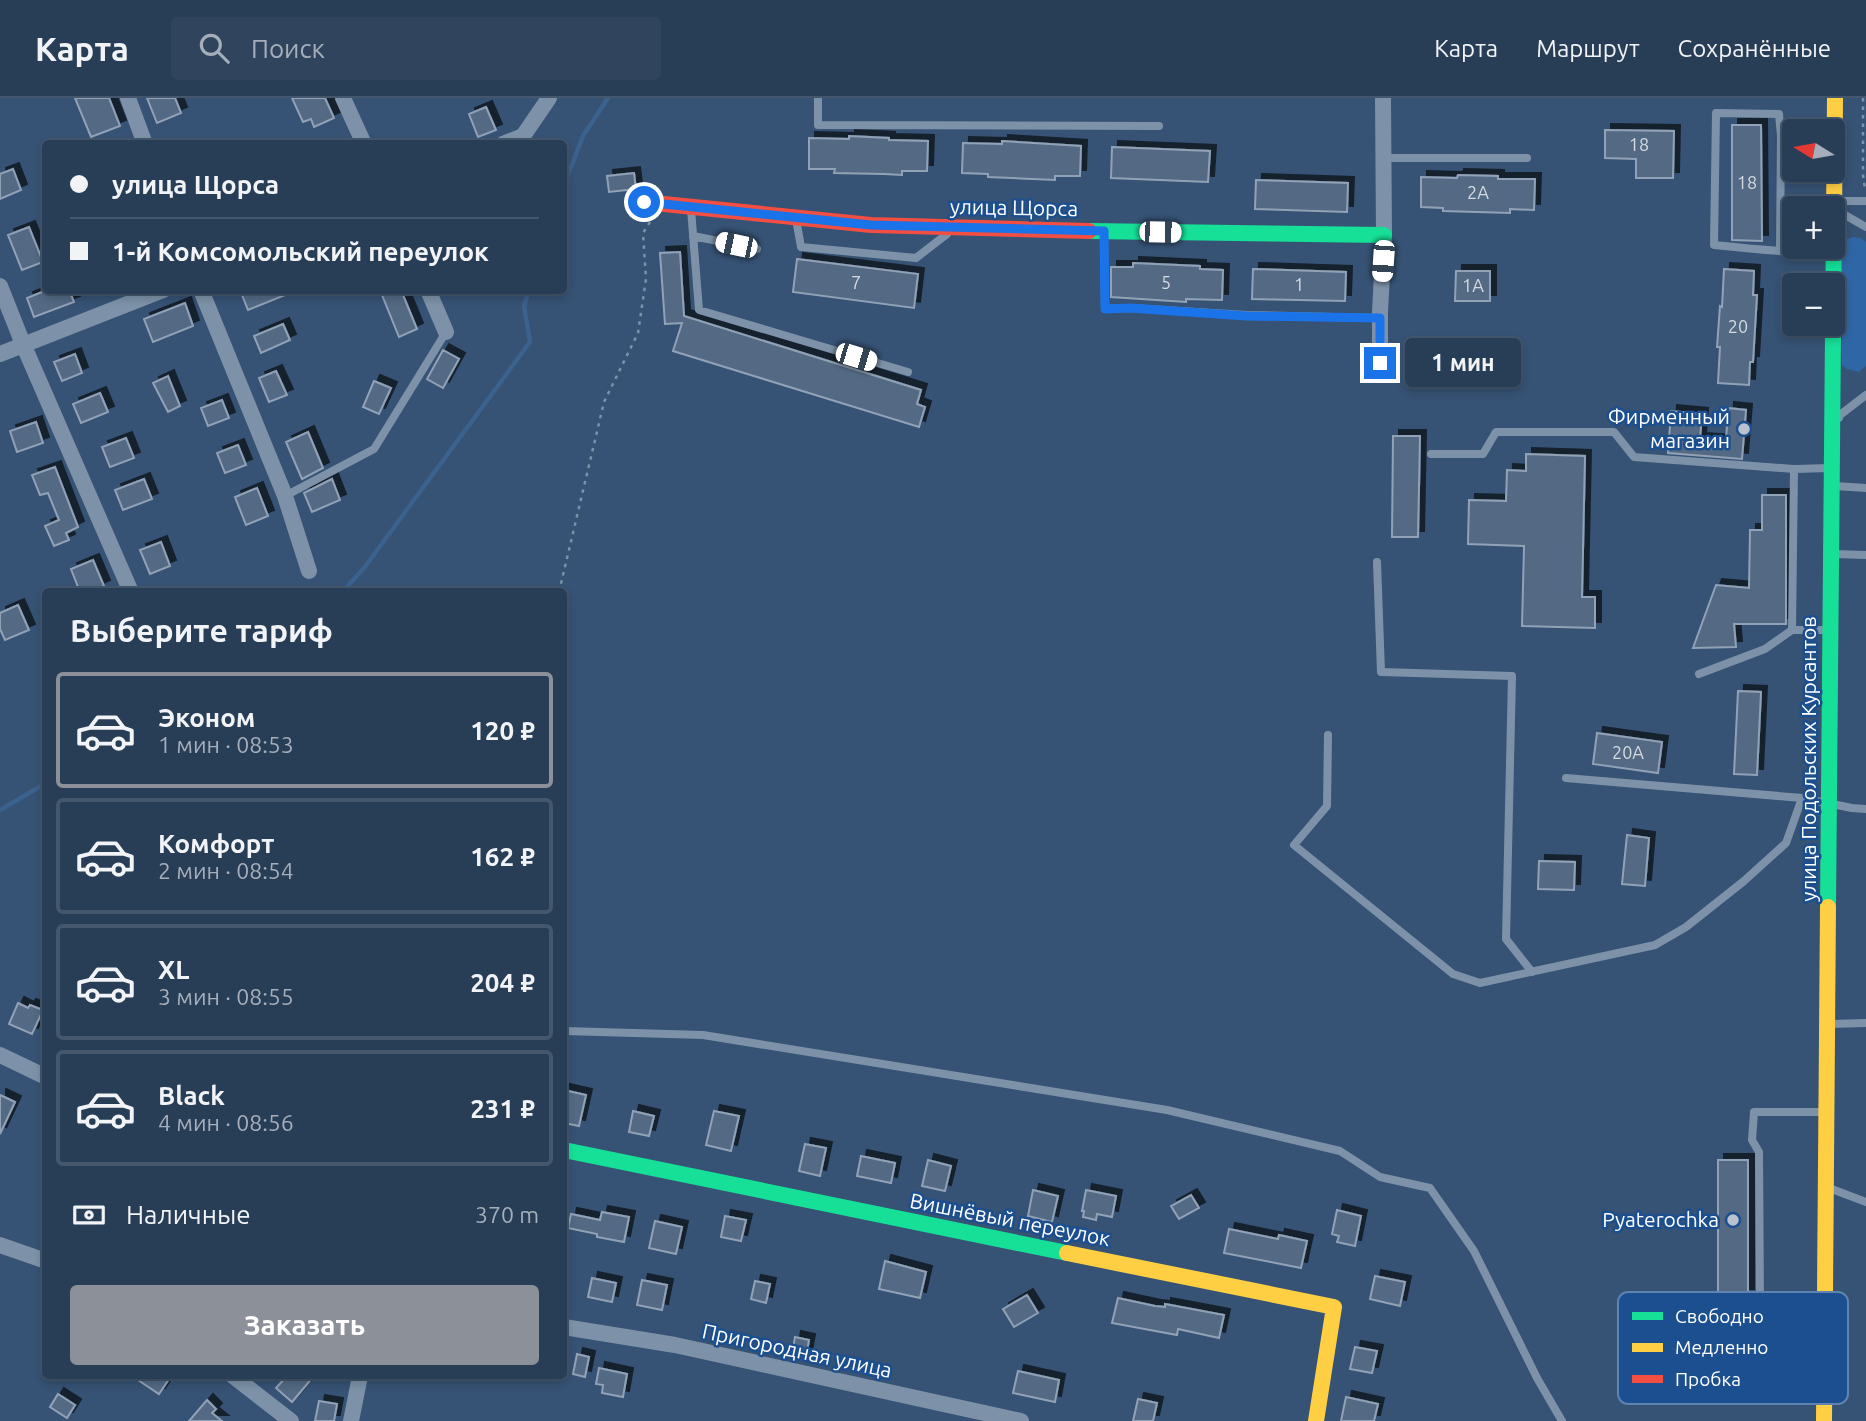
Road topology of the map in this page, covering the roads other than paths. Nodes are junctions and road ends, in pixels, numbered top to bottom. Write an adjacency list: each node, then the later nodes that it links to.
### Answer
1 (128, 98): 8 (street)
2 (343, 98): 9 (street)
3 (549, 98): 10 (street)
4 (818, 98): 7 (lane)
5 (1383, 98): 11 (street)
6 (1835, 98): 13 (street, улица Подольских Курсантов)
7 (1159, 126)
8 (144, 140)
9 (363, 140)
10 (513, 140)
11 (1383, 158): 12 (lane); 23 (street)
12 (1527, 158)
13 (1834, 196)
14 (1845, 201): 15 (lane)
15 (1866, 201)
16 (644, 202): 17 (street, улица Щорса)
17 (691, 206): 19 (street, улица Щорса); 24 (lane)
18 (1845, 215): 20 (lane)
19 (796, 217): 21 (street, улица Щорса); 21 (lane)
20 (1866, 227)
21 (955, 228): 22 (street, улица Щорса)
22 (1104, 231): 23 (street, улица Щорса); 32 (lane)
23 (1384, 235): 32 (street)
24 (693, 236): 25 (lane); 37 (lane)
25 (757, 249)
26 (1780, 251): 26 (lane)
27 (1834, 259): 39 (street, улица Подольских Курсантов)
28 (0, 286): 34 (street)
29 (153, 294): 34 (street)
30 (203, 294): 45 (street)
31 (431, 294): 33 (street)
32 (1380, 318): 36 (street)
33 (446, 332): 45 (lane)
34 (23, 344): 35 (street); 50 (street)
35 (0, 355)
36 (1380, 363)
37 (908, 372)
38 (1866, 395): 39 (lane)
39 (1833, 448): 41 (street, улица Подольских Курсантов)
40 (1431, 454): 42 (lane)
41 (1832, 468): 42 (lane); 43 (street, улица Подольских Курсантов)
42 (1794, 469): 51 (lane)
43 (1832, 486): 44 (lane); 46 (street, улица Подольских Курсантов)
44 (1866, 488)
45 (285, 496): 49 (street)
46 (1831, 554): 47 (lane); 52 (street, улица Подольских Курсантов)
47 (1866, 555)
48 (1377, 562): 59 (lane)
49 (309, 571)
50 (129, 588)
51 (1792, 630): 52 (lane); 53 (lane)
52 (1831, 630): 57 (street, улица Подольских Курсантов)
53 (1699, 674)
54 (1328, 735): 59 (lane)
55 (1566, 778): 56 (lane)
56 (1802, 798): 57 (lane); 59 (lane)
57 (1829, 803): 58 (lane); 61 (street, улица Подольских Курсантов)
58 (1866, 809)
59 (1532, 972)
60 (1866, 1023): 61 (lane)
61 (1827, 1024): 65 (street, улица Подольских Курсантов)
62 (567, 1031): 80 (lane)
63 (0, 1055): 64 (street)
64 (42, 1075)
65 (1827, 1112): 67 (street, улица Подольских Курсантов); 71 (lane)
66 (567, 1151): 79 (street, Вишнёвый переулок)
67 (1826, 1187): 68 (lane); 72 (street, улица Подольских Курсантов)
68 (1866, 1202)
69 (0, 1245): 70 (street)
70 (42, 1260)
71 (1760, 1292)
72 (1825, 1292)
73 (567, 1327): 78 (street, Пригородная улица)
74 (237, 1379): 76 (street)
75 (359, 1379): 77 (street)
76 (291, 1421)
77 (351, 1421)
78 (1021, 1421)
79 (1316, 1421)
80 (1562, 1421)

